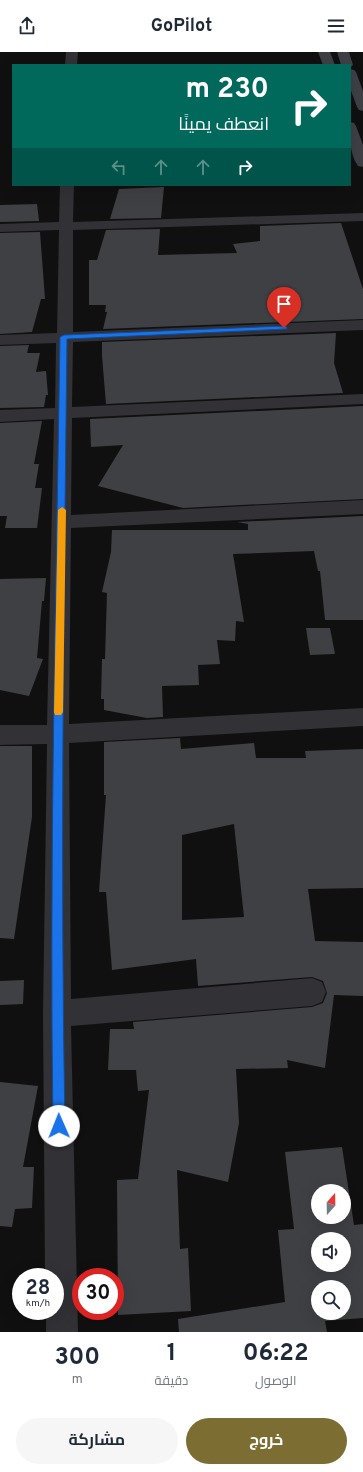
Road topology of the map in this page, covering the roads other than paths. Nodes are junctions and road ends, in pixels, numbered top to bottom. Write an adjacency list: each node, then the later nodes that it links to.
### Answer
1 (72, 52): 4 (street)
2 (324, 52): 5 (main road)
3 (343, 52): 6 (main road)
4 (71, 64)
5 (329, 64)
6 (347, 64)
7 (351, 75): 8 (main road)
8 (363, 107)
9 (351, 129): 10 (main road)
10 (363, 163)
11 (67, 186): 13 (street)
12 (363, 217): 13 (street)
13 (65, 226): 14 (street); 16 (street)
14 (0, 228)
15 (363, 325): 16 (street)
16 (64, 337): 17 (street); 19 (street)
17 (0, 340)
18 (363, 399): 19 (street)
19 (63, 412): 20 (street); 22 (street)
20 (0, 416)
21 (363, 507): 22 (street)
22 (62, 522): 24 (street)
23 (363, 717): 24 (street)
24 (58, 734): 25 (street); 27 (street)
25 (0, 735)
26 (312, 992): 27 (street)
27 (57, 1014): 28 (street)
28 (62, 1332)

